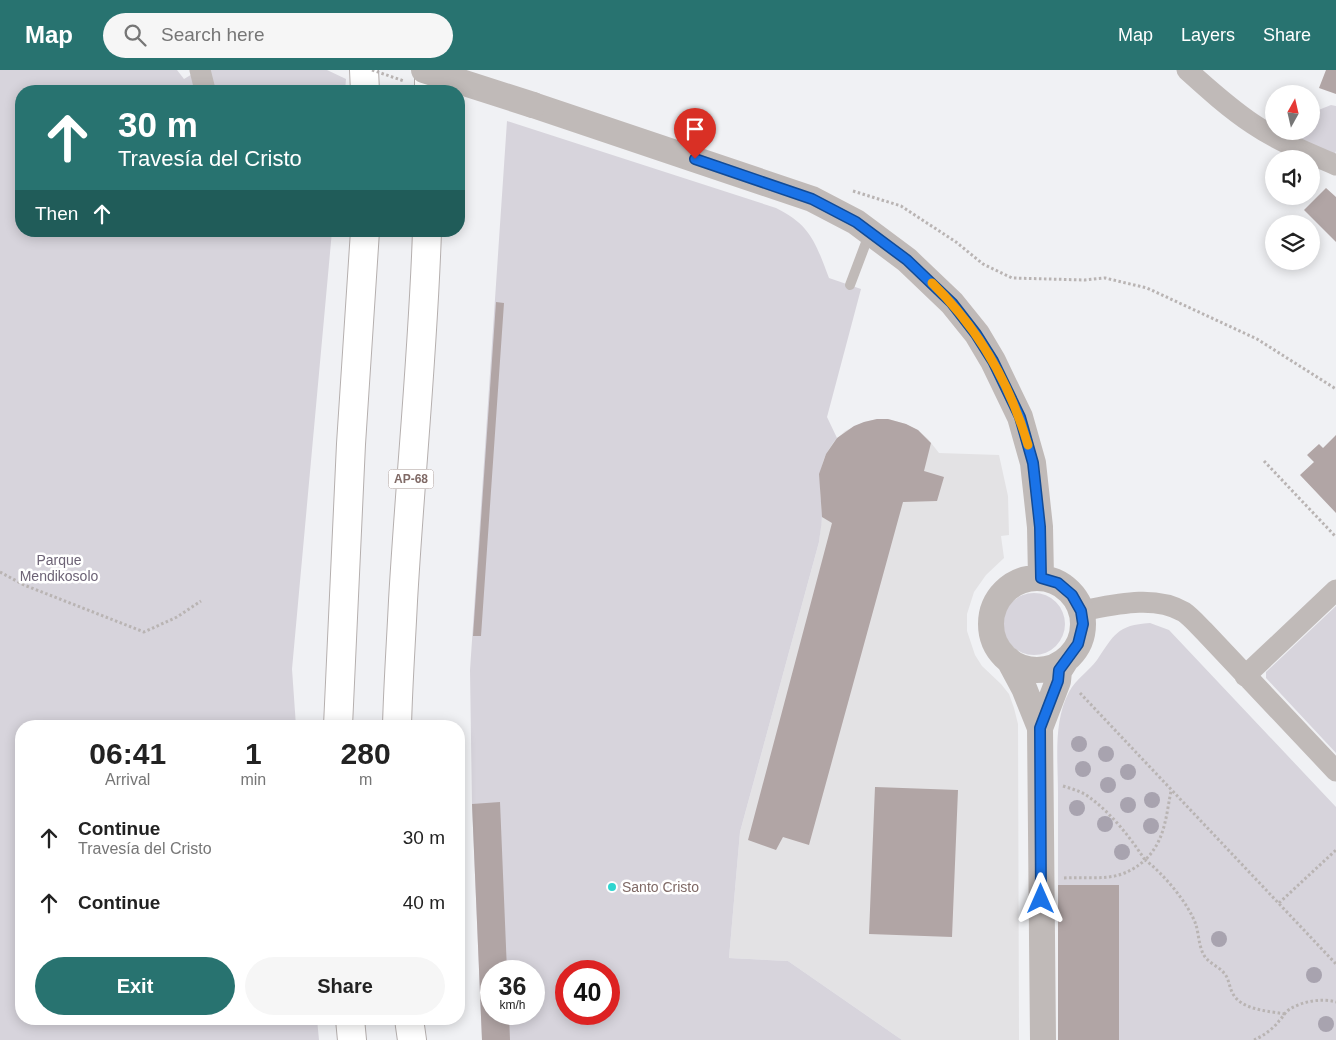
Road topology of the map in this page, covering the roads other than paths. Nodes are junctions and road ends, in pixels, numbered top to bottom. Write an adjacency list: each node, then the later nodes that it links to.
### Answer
1 (364, 70): 5 (highway)
2 (424, 70): 8 (street, bridge)
3 (429, 70): 6 (highway)
4 (1187, 70): 7 (street)
5 (365, 85)
6 (429, 85)
7 (1336, 165)
8 (870, 232): 11 (lane); 12 (street)
9 (365, 237): 18 (highway)
10 (427, 237): 19 (highway, AP-68)
11 (850, 285)
12 (1041, 578): 14 (street); 15 (street)
13 (1336, 590): 17 (street)
14 (1081, 611): 16 (street); 17 (street)
15 (1009, 660): 16 (street); 20 (street)
16 (1062, 665): 20 (street)
17 (1246, 676): 21 (street)
18 (338, 720)
19 (397, 720)
20 (1040, 728): 26 (street)
21 (1336, 771)
22 (351, 1025): 24 (highway)
23 (410, 1025): 25 (highway)
24 (352, 1040)
25 (412, 1040)
26 (1042, 1040)

